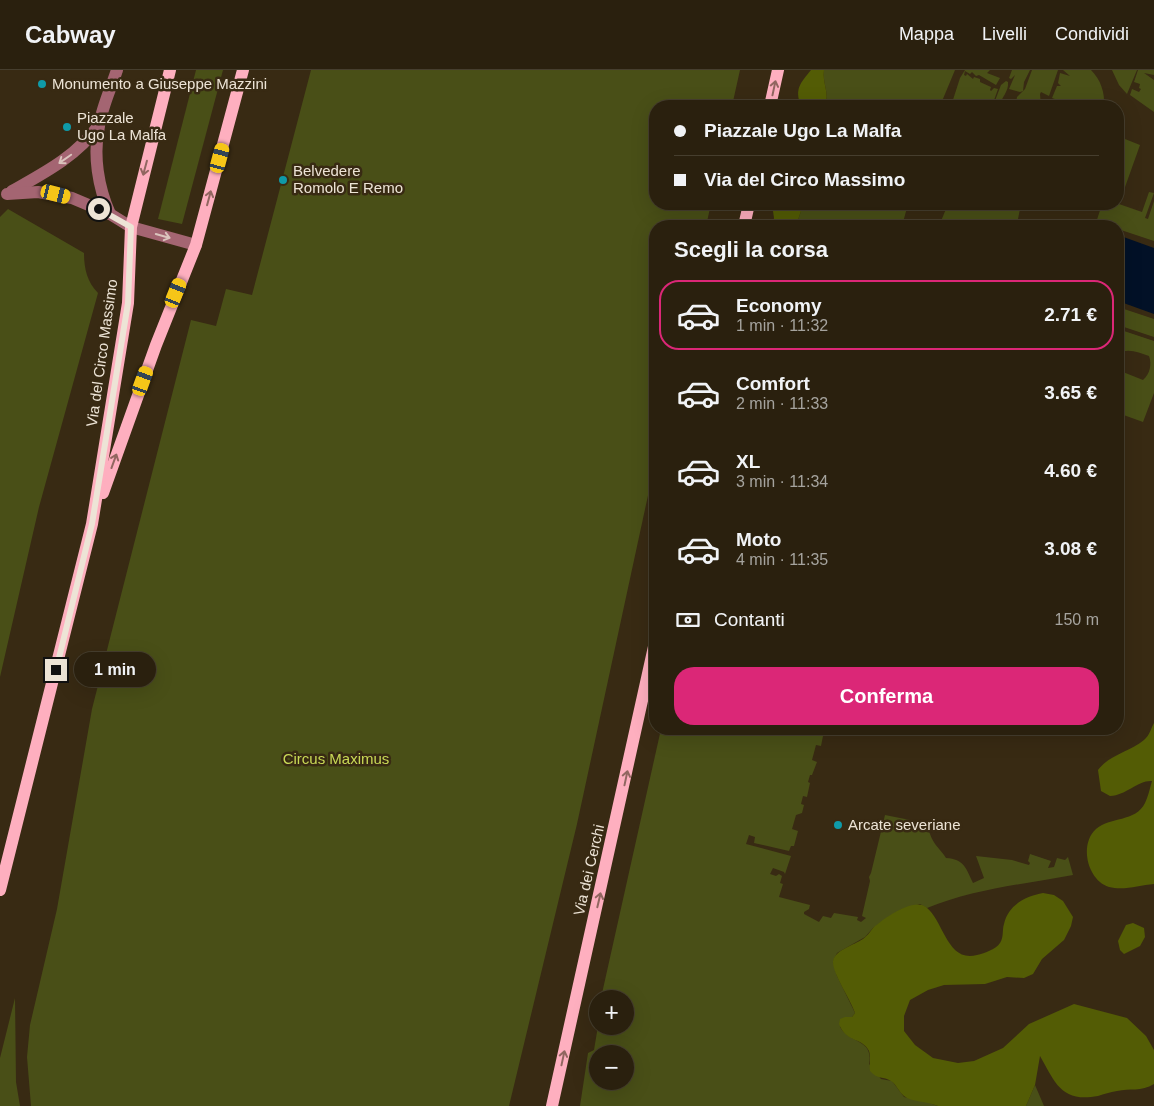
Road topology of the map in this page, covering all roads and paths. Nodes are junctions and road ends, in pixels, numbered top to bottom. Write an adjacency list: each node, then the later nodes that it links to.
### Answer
1 (117, 70): 6 (street)
2 (170, 70): 9 (main road, Via del Circo Massimo, one-way to 9)
3 (243, 70): 10 (main road, Via del Circo Massimo, one-way to 3)
4 (778, 70): 5 (main road, one-way to 4)
5 (771, 100)
6 (99, 125): 7 (street, one-way to 7); 8 (street)
7 (4, 197): 8 (street)
8 (110, 214): 9 (street)
9 (131, 227): 10 (street, one-way to 10); 11 (main road, Via del Circo Massimo)
10 (196, 245): 11 (main road, Via del Circo Massimo, one-way to 10)
11 (92, 524): 13 (main road, Via del Circo Massimo)
12 (649, 669): 14 (main road, Via dei Cerchi, one-way to 12)
13 (0, 890)
14 (552, 1106)

